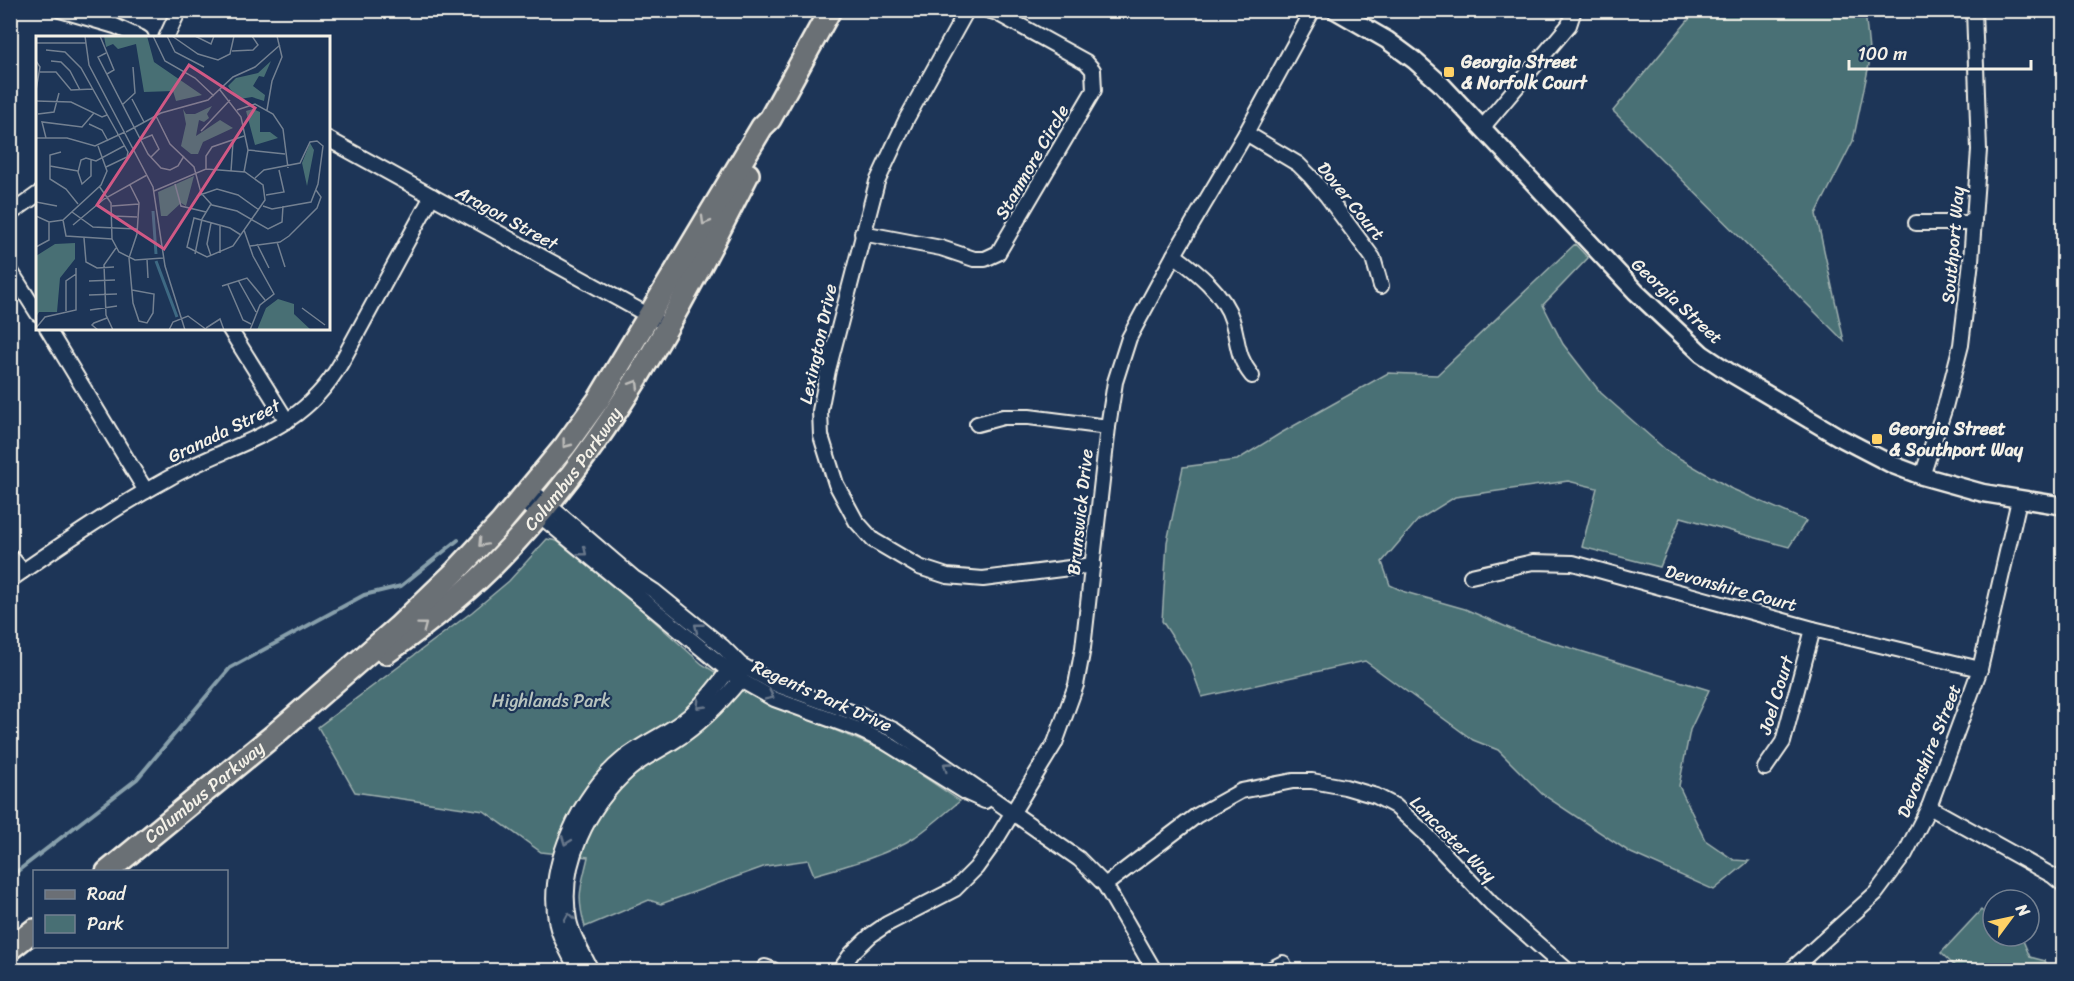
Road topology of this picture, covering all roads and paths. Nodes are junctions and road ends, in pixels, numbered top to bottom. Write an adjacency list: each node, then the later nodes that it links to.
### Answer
1 (60, 10): 10 (street)
2 (179, 10): 11 (street)
3 (830, 10): 12 (main road, Columbus Parkway)
4 (967, 10): 21 (street, Lexington Drive)
5 (987, 10): 21 (street, Stanmore Circle)
6 (1313, 10): 14 (street, Brunswick Drive)
7 (1335, 10): 13 (street, Georgia Street)
8 (1574, 10): 13 (street)
9 (1974, 10): 20 (street, Southport Way)
10 (137, 36)
11 (167, 36)
12 (770, 119): 26 (main road, Columbus Parkway, one-way to 26); 27 (main road, Columbus Parkway)
13 (1482, 128): 34 (street, Georgia Street)
14 (1246, 134): 22 (street, Brunswick Drive); 24 (street, Dover Court)
15 (330, 141): 17 (street, Aragon Street)
16 (36, 195): 18 (street)
17 (432, 196): 26 (street, Aragon Street); 31 (street, Granada Street)
18 (10, 214)
19 (1916, 223): 20 (street)
20 (1974, 223): 34 (street, Southport Way)
21 (862, 233): 41 (street, Lexington Drive)
22 (1174, 255): 30 (street); 33 (street, Brunswick Drive)
23 (10, 270): 25 (street)
24 (1381, 286)
25 (36, 311)
26 (650, 316): 27 (street, Aragon Street); 36 (main road, Columbus Parkway, one-way to 36)
27 (669, 327): 39 (main road, Columbus Parkway, one-way to 27)
28 (47, 330): 35 (street)
29 (230, 330): 31 (street)
30 (1252, 376)
31 (287, 421): 35 (street, Granada Street)
32 (976, 424): 33 (street)
33 (1108, 427): 41 (street, Brunswick Drive)
34 (1922, 476): 37 (street, Georgia Street)
35 (146, 491): 42 (street, Granada Street)
36 (526, 494): 39 (street, Regents Park Drive); 50 (main road, Columbus Parkway, one-way to 50)
37 (2019, 500): 38 (street, Georgia Street); 47 (street, Devonshire Street)
38 (2064, 506)
39 (543, 510): 46 (street, Regents Park Drive, one-way to 39); 48 (street, Regents Park Drive, one-way to 48); 50 (main road, Columbus Parkway, one-way to 39)
40 (10, 556): 42 (street)
41 (1093, 565): 53 (street, Brunswick Drive)
42 (23, 572): 44 (street, Granada Street)
43 (1471, 576): 45 (street, Devonshire Court)
44 (10, 580)
45 (1814, 629): 47 (street, Devonshire Court); 51 (street, Joel Court)
46 (741, 665): 48 (street); 49 (street); 53 (street, Regents Park Drive, one-way to 46)
47 (1980, 669): 52 (street, Devonshire Street)
48 (728, 671): 49 (street, Regents Park Drive); 60 (street, one-way to 60)
49 (740, 680): 53 (street, Regents Park Drive, one-way to 53); 61 (street, one-way to 49)
50 (274, 735): 54 (main road, Columbus Parkway)
51 (1765, 768)
52 (1929, 807): 56 (street); 66 (street, Devonshire Street)
53 (1011, 813): 55 (street, Regents Park Drive); 62 (street, Brunswick Drive)
54 (109, 870)
55 (1105, 885): 63 (street, Regents Park Drive); 65 (street, Lancaster Way)
56 (2064, 885)
57 (33, 931): 58 (main road)
58 (10, 949)
59 (1282, 963): 64 (street)
60 (577, 970)
61 (591, 970)
62 (840, 970)
63 (1154, 970)
64 (1269, 970)
65 (1567, 970)
66 (1791, 970)

